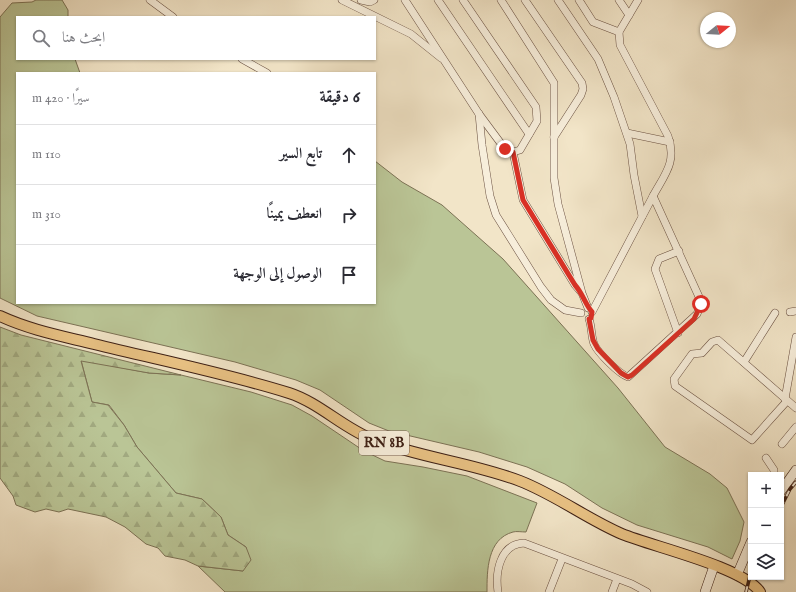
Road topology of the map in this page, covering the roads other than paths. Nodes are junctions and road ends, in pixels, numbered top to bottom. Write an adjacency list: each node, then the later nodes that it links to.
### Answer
1 (150, 0): 15 (street)
2 (342, 0): 16 (street)
3 (361, 0): 4 (street)
4 (374, 0)
5 (405, 0): 20 (street)
6 (438, 0): 23 (street)
7 (463, 0): 23 (street)
8 (500, 0): 25 (street)
9 (525, 0): 25 (street)
10 (558, 0): 24 (street)
11 (579, 0): 18 (street)
12 (619, 0): 14 (street)
13 (638, 0): 14 (street)
14 (629, 15): 18 (street)
15 (172, 16)
16 (374, 16)
17 (376, 17): 20 (street)
18 (619, 32): 26 (street)
19 (244, 60): 21 (street)
20 (445, 61): 22 (street)
21 (265, 72)
22 (479, 114): 27 (street); 33 (street)
23 (529, 134): 27 (street)
24 (627, 134): 26 (street); 29 (street)
25 (554, 137): 31 (street)
26 (670, 142): 28 (street)
27 (513, 152): 31 (street)
28 (653, 196): 29 (street); 30 (street)
29 (642, 216): 32 (street)
30 (679, 251): 37 (street); 37 (street)
31 (582, 293): 32 (street)
32 (590, 310): 33 (street); 36 (street)
33 (581, 313): 36 (street)
34 (775, 313): 39 (street)
35 (0, 316): 50 (main road, RN 8B)
36 (589, 319): 37 (street)
37 (678, 333)
38 (796, 337): 40 (street)
39 (744, 362): 40 (street); 40 (street)
40 (786, 400): 41 (street)
41 (796, 408)
42 (796, 427): 43 (street)
43 (782, 444)
44 (766, 458): 46 (street)
45 (796, 470): 47 (main road)
46 (774, 472)
47 (784, 488)
48 (750, 544): 51 (main road)
49 (562, 559): 52 (street); 53 (street); 54 (street)
50 (714, 566): 51 (main road, RN 8B); 57 (main road)
51 (737, 575): 58 (main road, RN 8B)
52 (617, 579): 55 (street); 56 (street)
53 (498, 592)
54 (549, 592)
55 (612, 592)
56 (647, 592)
57 (705, 592)
58 (760, 592)

